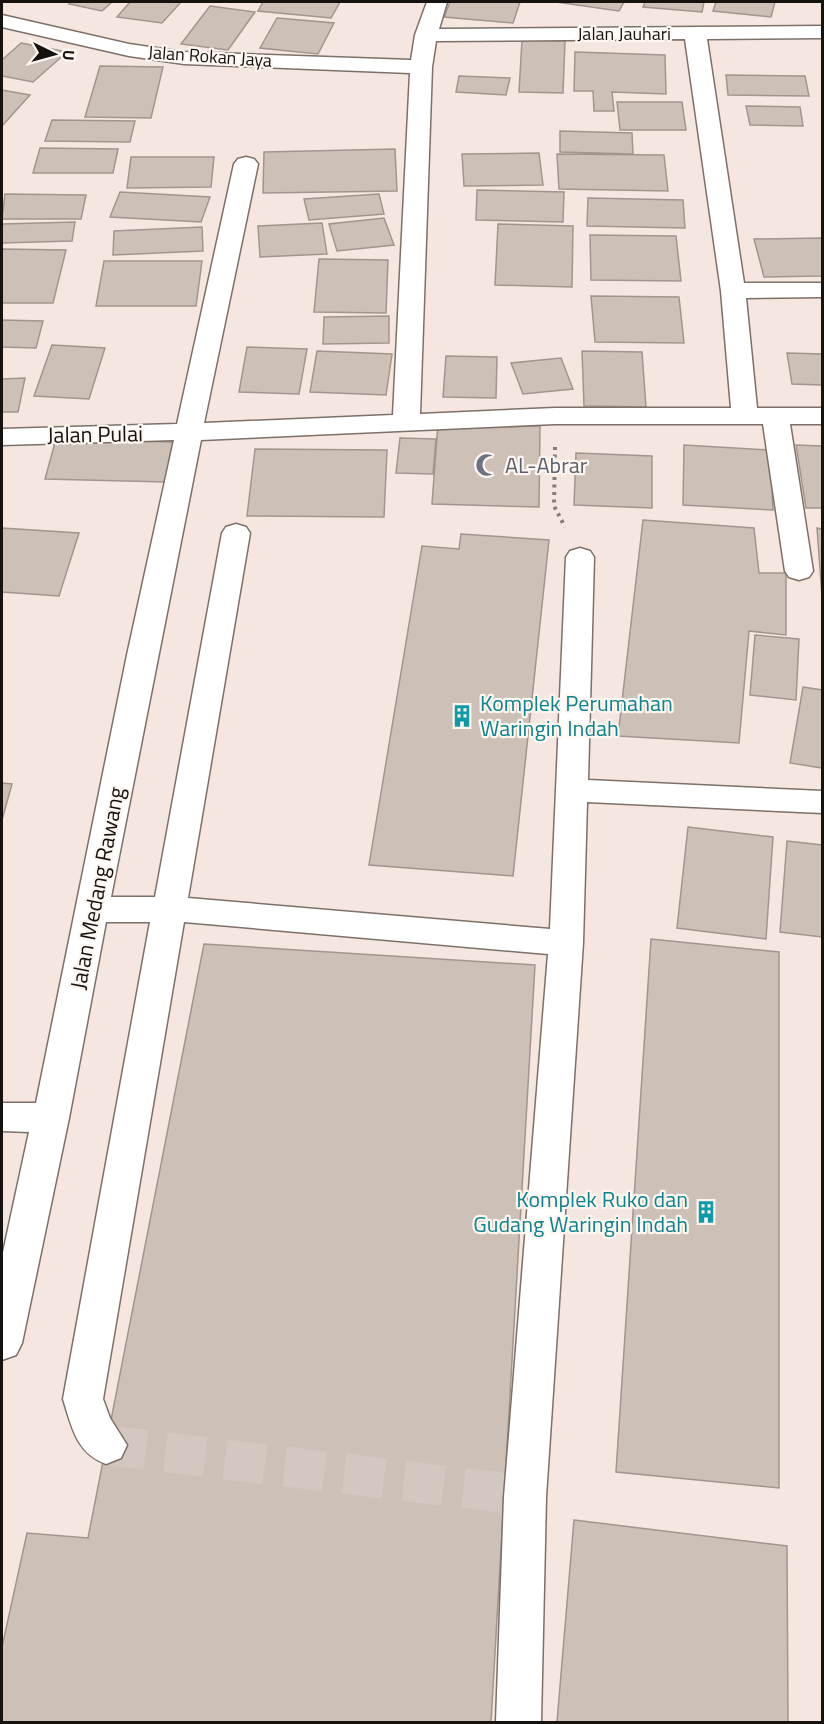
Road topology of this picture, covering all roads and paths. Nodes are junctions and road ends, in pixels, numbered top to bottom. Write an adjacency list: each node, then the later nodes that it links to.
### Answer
1 (437, 2): 5 (street)
2 (2, 21): 6 (street, Jalan Rokan Jaya)
3 (822, 32): 4 (street, Jalan Jauhari)
4 (695, 33): 5 (street, Jalan Jauhari); 9 (street)
5 (426, 34): 6 (street)
6 (421, 67): 14 (street)
7 (246, 164): 15 (street, Jalan Medang Rawang)
8 (822, 290): 9 (street)
9 (733, 291): 11 (street)
10 (555, 416): 11 (street, Jalan Pulai); 14 (street, Jalan Pulai); 18 (path)
11 (745, 416): 12 (street, Jalan Pulai)
12 (775, 416): 13 (street, Jalan Pulai); 19 (street)
13 (822, 416)
14 (406, 423): 15 (street, Jalan Pulai)
15 (189, 432): 16 (street, Jalan Pulai); 23 (street, Jalan Medang Rawang)
16 (2, 437)
17 (236, 533): 22 (street)
18 (580, 557): 20 (street)
19 (799, 571)
20 (570, 790): 21 (street); 24 (street)
21 (822, 802)
22 (171, 909): 23 (street); 24 (street); 28 (street)
23 (93, 910): 26 (street, Jalan Medang Rawang)
24 (566, 943): 29 (street)
25 (2, 1117): 26 (street)
26 (51, 1118): 27 (street, Jalan Medang Rawang)
27 (2, 1343)
28 (106, 1445)
29 (519, 1722)

